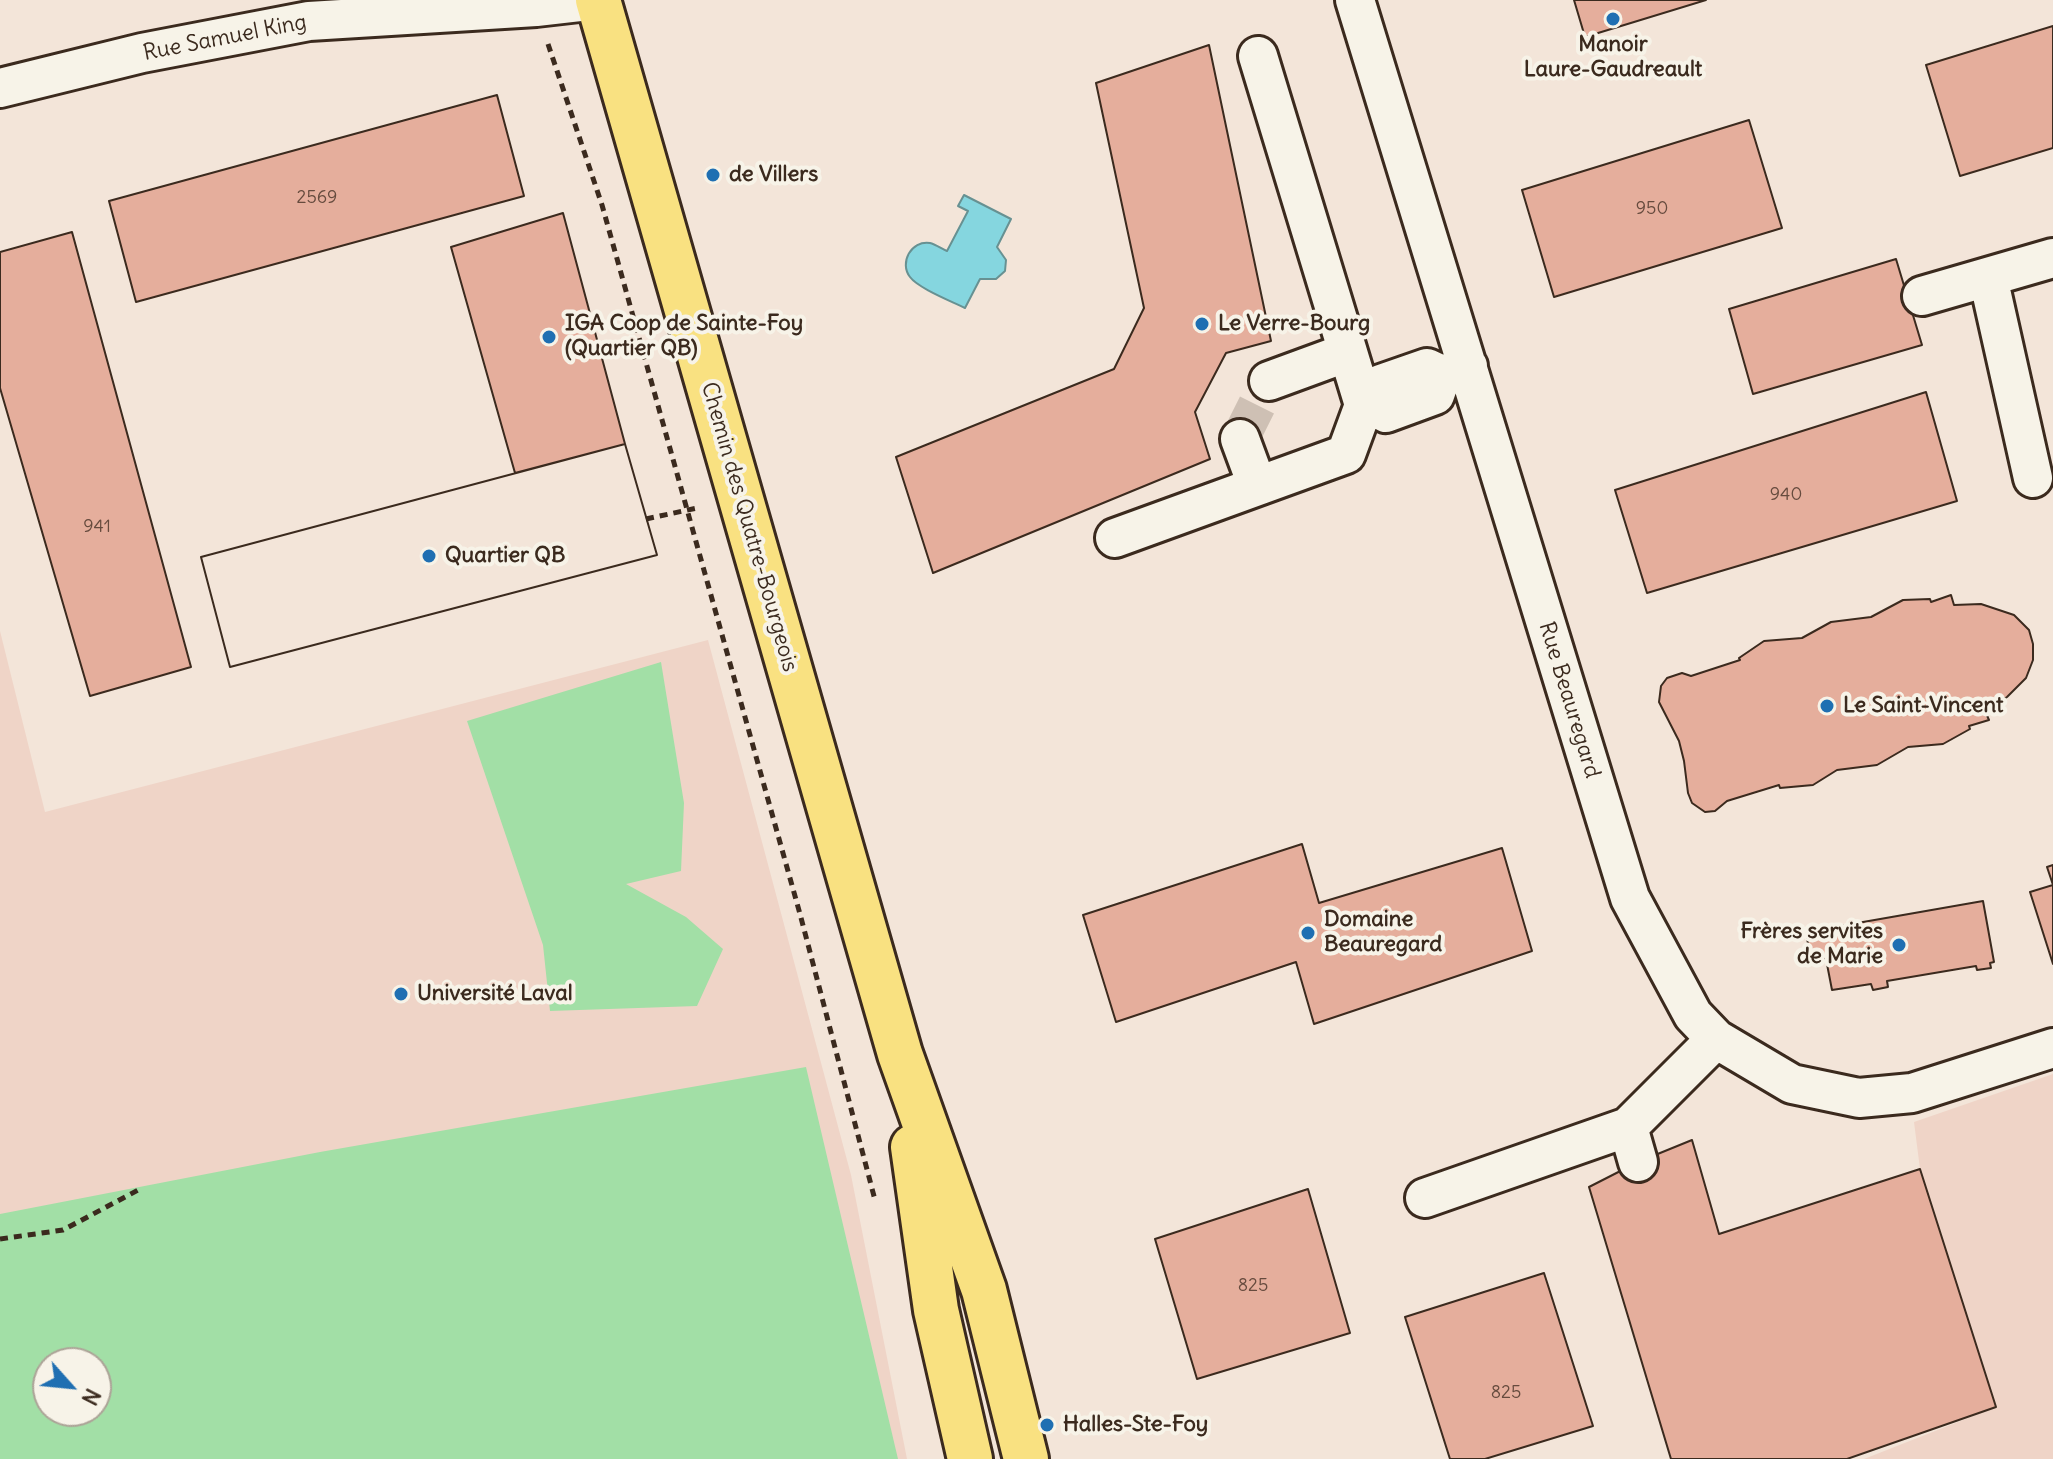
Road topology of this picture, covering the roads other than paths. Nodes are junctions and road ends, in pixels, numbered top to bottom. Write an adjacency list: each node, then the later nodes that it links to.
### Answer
1 (598, 0): 4 (street, Rue Samuel King); 18 (main road, Chemin des Quatre-Bourgeois)
2 (1355, 0): 9 (street, Rue Beauregard)
3 (1258, 56): 8 (street)
4 (0, 88)
5 (2053, 258): 6 (street)
6 (1988, 277): 7 (street); 13 (street)
7 (1922, 296)
8 (1348, 352): 10 (street); 11 (street)
9 (1455, 371): 11 (street); 16 (street, Rue Beauregard)
10 (1269, 381)
11 (1368, 404): 14 (street)
12 (1240, 439): 14 (street)
13 (2033, 478)
14 (1257, 485): 15 (street)
15 (1115, 538)
16 (1716, 1039): 17 (street, Rue Beauregard); 19 (street)
17 (2053, 1048)
18 (900, 1054): 20 (main road, Chemin des Quatre-Bourgeois); 21 (main road, Chemin des Quatre-Bourgeois)
19 (1425, 1198)
20 (970, 1459)
21 (1026, 1459)

